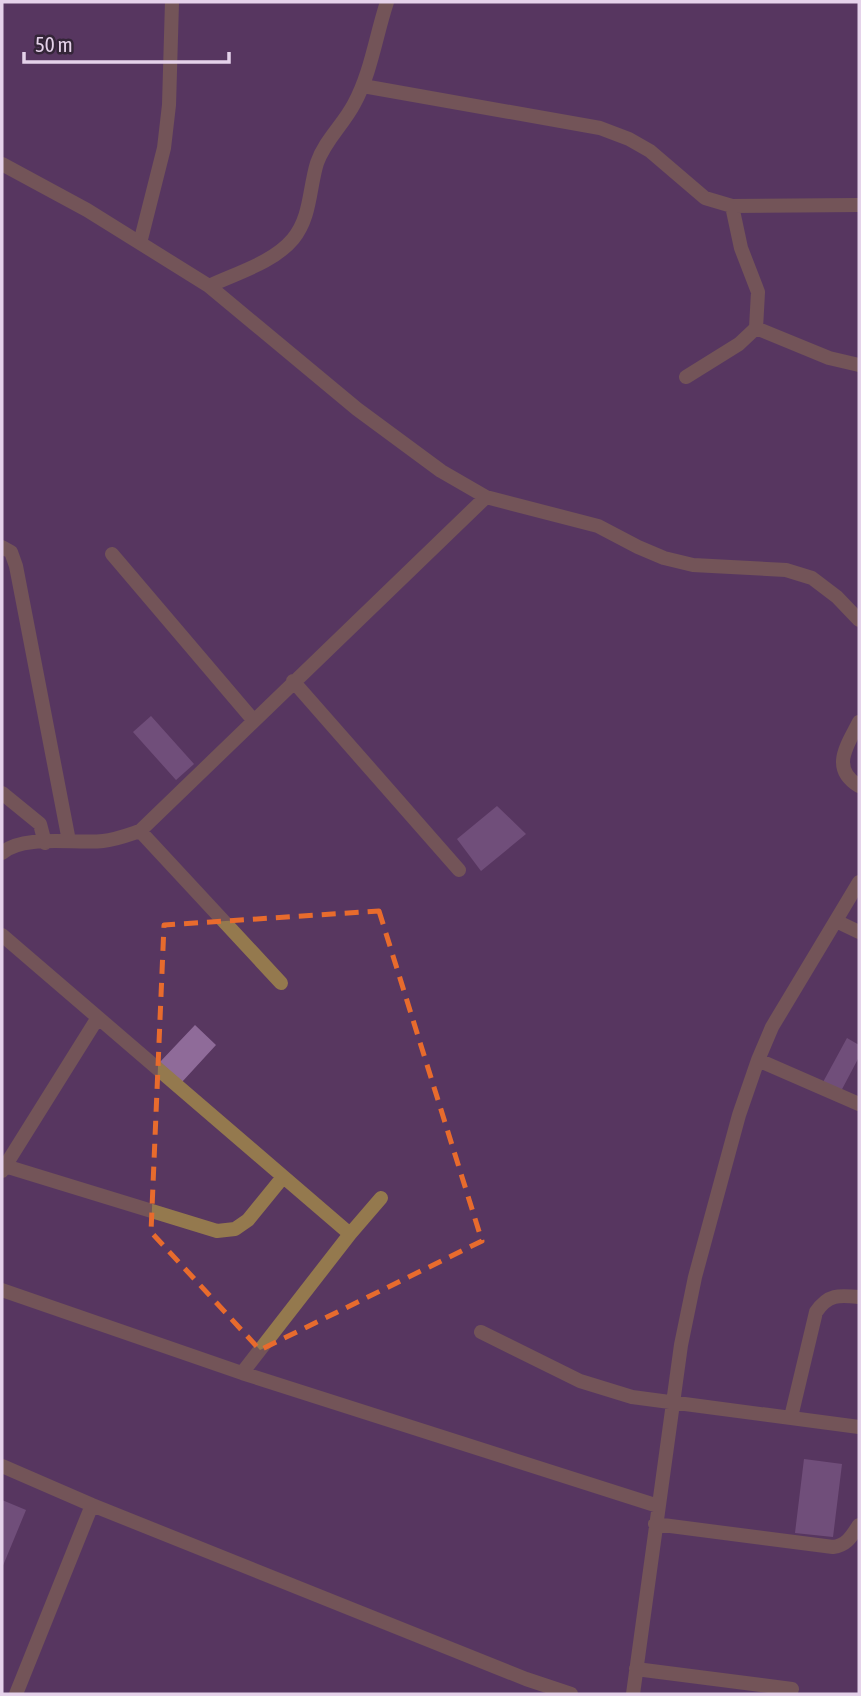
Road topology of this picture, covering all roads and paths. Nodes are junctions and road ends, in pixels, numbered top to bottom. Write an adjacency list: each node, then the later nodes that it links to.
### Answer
1 (172, 2): 7 (street)
2 (387, 2): 3 (street)
3 (363, 86): 6 (street); 8 (street)
4 (2, 164): 7 (street)
5 (859, 205): 6 (street)
6 (732, 206): 9 (street)
7 (140, 243): 8 (street)
8 (209, 286): 12 (street)
9 (756, 328): 10 (street); 11 (street)
10 (859, 365)
11 (686, 377)
12 (486, 497): 15 (street); 16 (street)
13 (2, 547): 22 (street)
14 (112, 554): 17 (street)
15 (859, 620)
16 (293, 681): 17 (street); 25 (street)
17 (254, 721): 21 (street)
18 (859, 722): 19 (street)
19 (859, 786)
20 (2, 793): 23 (street)
21 (140, 831): 22 (street); 30 (street)
22 (69, 841): 23 (street)
23 (45, 843): 24 (street)
24 (2, 853)
25 (459, 870)
26 (859, 882): 27 (street)
27 (836, 921): 28 (street); 32 (street)
28 (859, 932)
29 (2, 935): 31 (street)
30 (281, 983)
31 (97, 1019): 34 (street); 35 (street)
32 (758, 1060): 33 (street); 42 (street)
33 (859, 1104)
34 (4, 1168): 35 (street)
35 (283, 1177): 37 (street)
36 (381, 1198): 37 (street)
37 (350, 1234): 41 (street)
38 (2, 1290): 41 (street)
39 (859, 1297): 43 (street)
40 (481, 1332): 42 (street)
41 (242, 1373): 47 (street)
42 (671, 1404): 43 (street); 47 (street)
43 (791, 1417): 44 (street)
44 (859, 1427)
45 (2, 1466): 46 (street)
46 (92, 1505): 52 (street); 53 (street)
47 (658, 1506): 48 (street)
48 (655, 1524): 49 (street); 50 (street)
49 (859, 1525)
50 (636, 1669): 51 (street); 54 (street)
51 (792, 1689)
52 (16, 1694)
53 (571, 1694)
54 (633, 1694)

